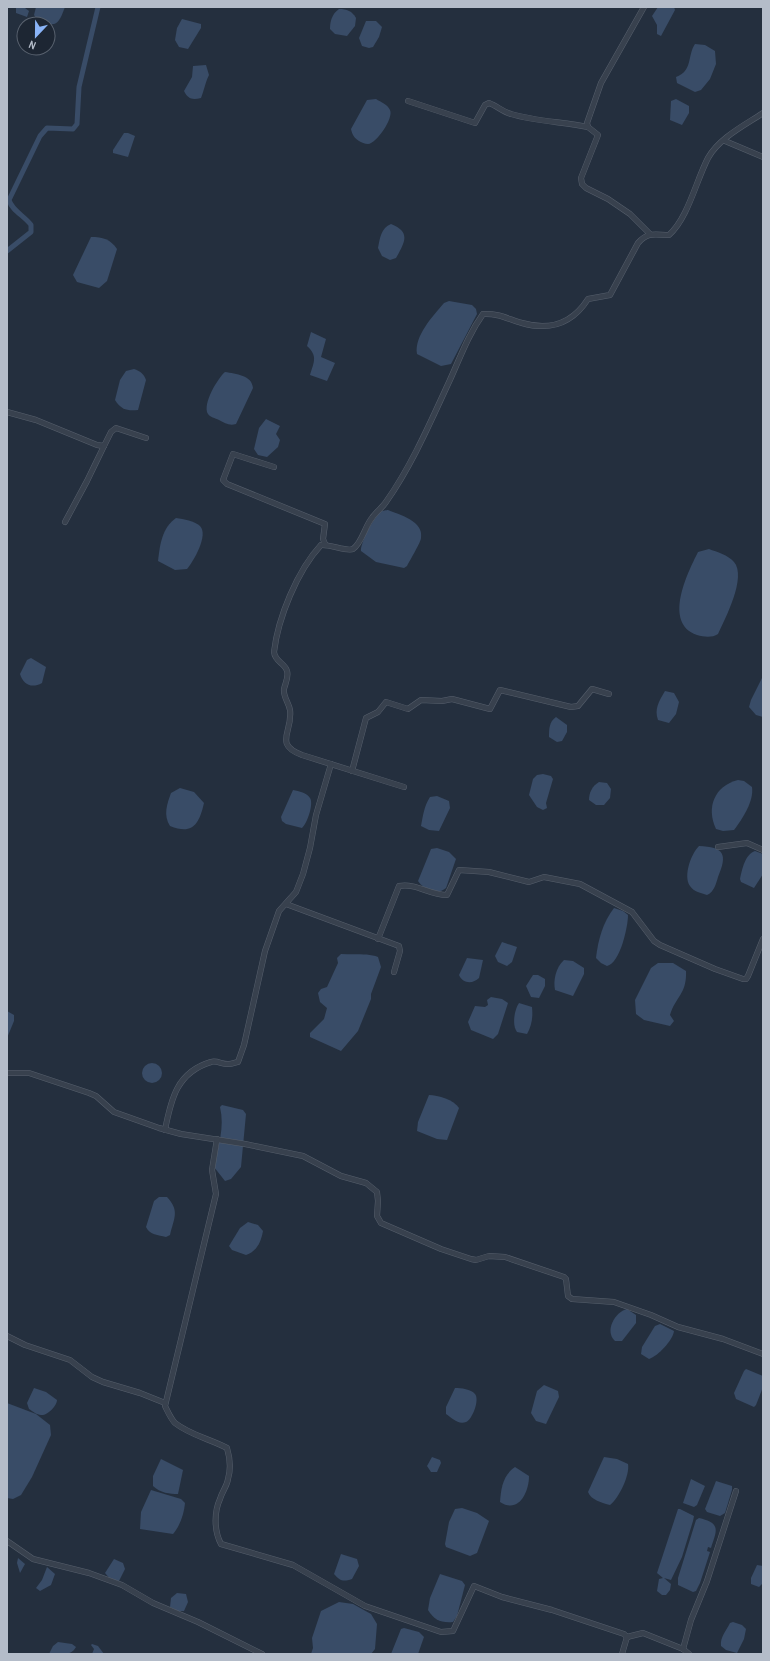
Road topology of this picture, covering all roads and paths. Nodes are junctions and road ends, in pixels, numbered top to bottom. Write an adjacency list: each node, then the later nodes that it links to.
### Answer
1 (644, 7): 4 (street)
2 (408, 101): 4 (street)
3 (763, 113): 5 (street)
4 (588, 126): 7 (street)
5 (725, 140): 6 (street); 7 (street)
6 (763, 157)
7 (650, 234): 13 (street)
8 (7, 412): 10 (street)
9 (146, 438): 10 (street)
10 (104, 446): 12 (street)
11 (274, 467): 13 (street)
12 (64, 522)
13 (325, 544): 15 (street)
14 (609, 694): 16 (street)
15 (331, 764): 16 (street); 20 (street)
16 (352, 771): 17 (street)
17 (404, 787)
18 (718, 847): 19 (street)
19 (763, 850)
20 (286, 904): 22 (street); 25 (street)
21 (763, 939): 22 (street)
22 (378, 940): 23 (street)
23 (394, 972)
24 (7, 1074): 25 (street)
25 (165, 1130): 26 (street)
26 (217, 1139): 28 (street); 29 (street)
27 (7, 1336): 29 (street)
28 (763, 1354)
29 (165, 1404): 32 (street)
30 (736, 1491): 33 (street)
31 (7, 1541): 34 (street)
32 (627, 1637): 33 (street); 35 (street)
33 (683, 1649): 36 (street)
34 (262, 1654)
35 (622, 1654)
36 (689, 1654)

